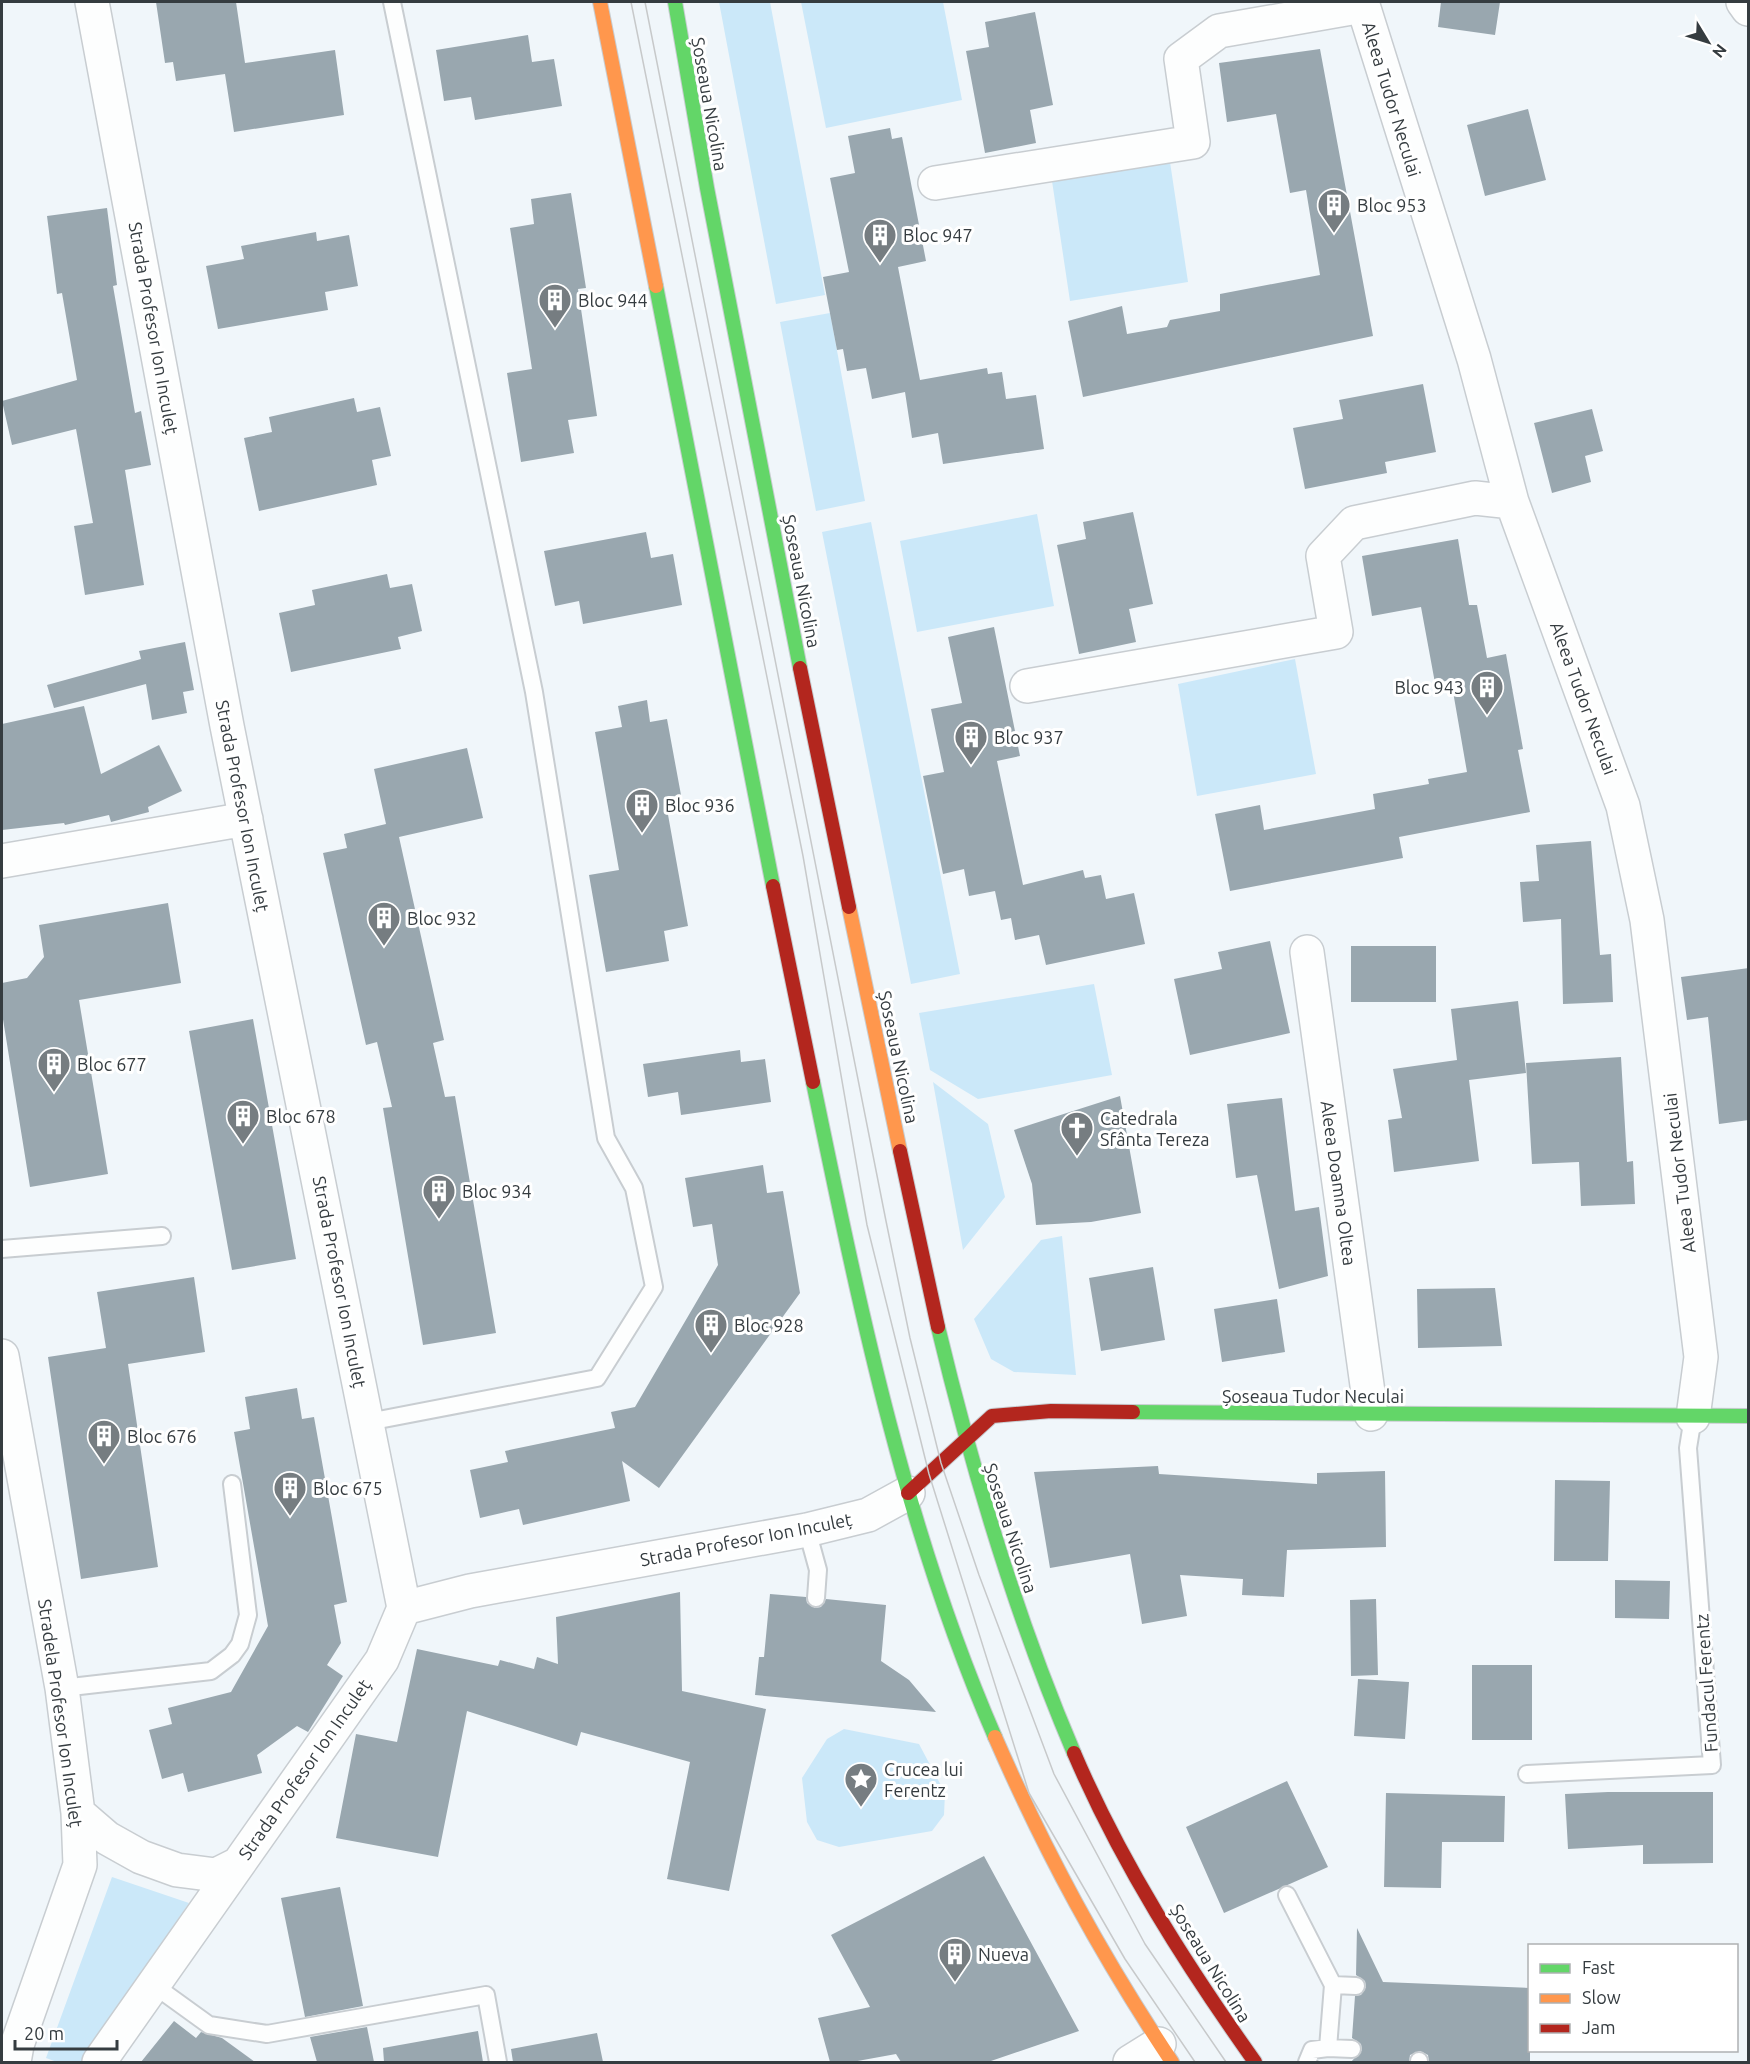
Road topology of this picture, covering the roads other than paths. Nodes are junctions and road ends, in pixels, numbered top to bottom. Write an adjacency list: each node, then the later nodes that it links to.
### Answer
1 (92, 2): 11 (street, Strada Profesor Ion Inculeț)
2 (392, 2): 20 (lane)
3 (600, 2): 23 (main road)
4 (675, 2): 21 (main road, Șoseaua Nicolina)
5 (1743, 2): 7 (street)
6 (1362, 4): 8 (street); 9 (street, Aleea Tudor Neculai)
7 (1749, 9)
8 (935, 183)
9 (1512, 502): 10 (street); 19 (street, Aleea Tudor Neculai)
10 (1027, 686)
11 (246, 819): 12 (street); 20 (street, Strada Profesor Ion Inculeț)
12 (2, 861)
13 (1307, 952): 17 (street, Aleea Doamna Oltea)
14 (162, 1236): 15 (lane)
15 (2, 1249)
16 (2, 1356): 27 (street, Stradela Profesor Ion Inculeț)
17 (1371, 1414): 19 (main road, Șoseaua Tudor Neculai); 21 (main road, Șoseaua Tudor Neculai)
18 (1749, 1416): 19 (main road, Șoseaua Tudor Neculai)
19 (1693, 1417): 28 (lane, Fundacul Ferentz)
20 (368, 1422): 26 (street, Strada Profesor Ion Inculeț)
21 (965, 1442): 23 (main road, Șoseaua Tudor Neculai); 42 (main road, Șoseaua Nicolina)
22 (232, 1484): 27 (lane)
23 (908, 1493): 24 (street, Strada Profesor Ion Inculeț); 37 (main road)
24 (807, 1530): 25 (lane); 26 (street, Strada Profesor Ion Inculeț)
25 (816, 1598)
26 (404, 1608): 30 (street, Strada Profesor Ion Inculeț)
27 (62, 1688): 29 (street, Stradela Profesor Ion Inculeț)
28 (1527, 1774)
29 (78, 1813): 30 (street, Strada Profesor Ion Inculeț); 38 (street, Stradela Profesor Ion Inculeț)
30 (236, 1865): 33 (street, Strada Profesor Ion Inculeț)
31 (1287, 1895): 32 (lane)
32 (1333, 1985): 34 (lane); 35 (lane)
33 (155, 1986): 39 (street, Strada Profesor Ion Inculeț); 40 (lane)
34 (1356, 1986)
35 (1328, 2049): 36 (lane); 43 (lane)
36 (1352, 2049)
37 (1166, 2053): 41 (street)
38 (14, 2062)
39 (99, 2062)
40 (498, 2062)
41 (1130, 2062)
42 (1255, 2062)
43 (1308, 2062)

